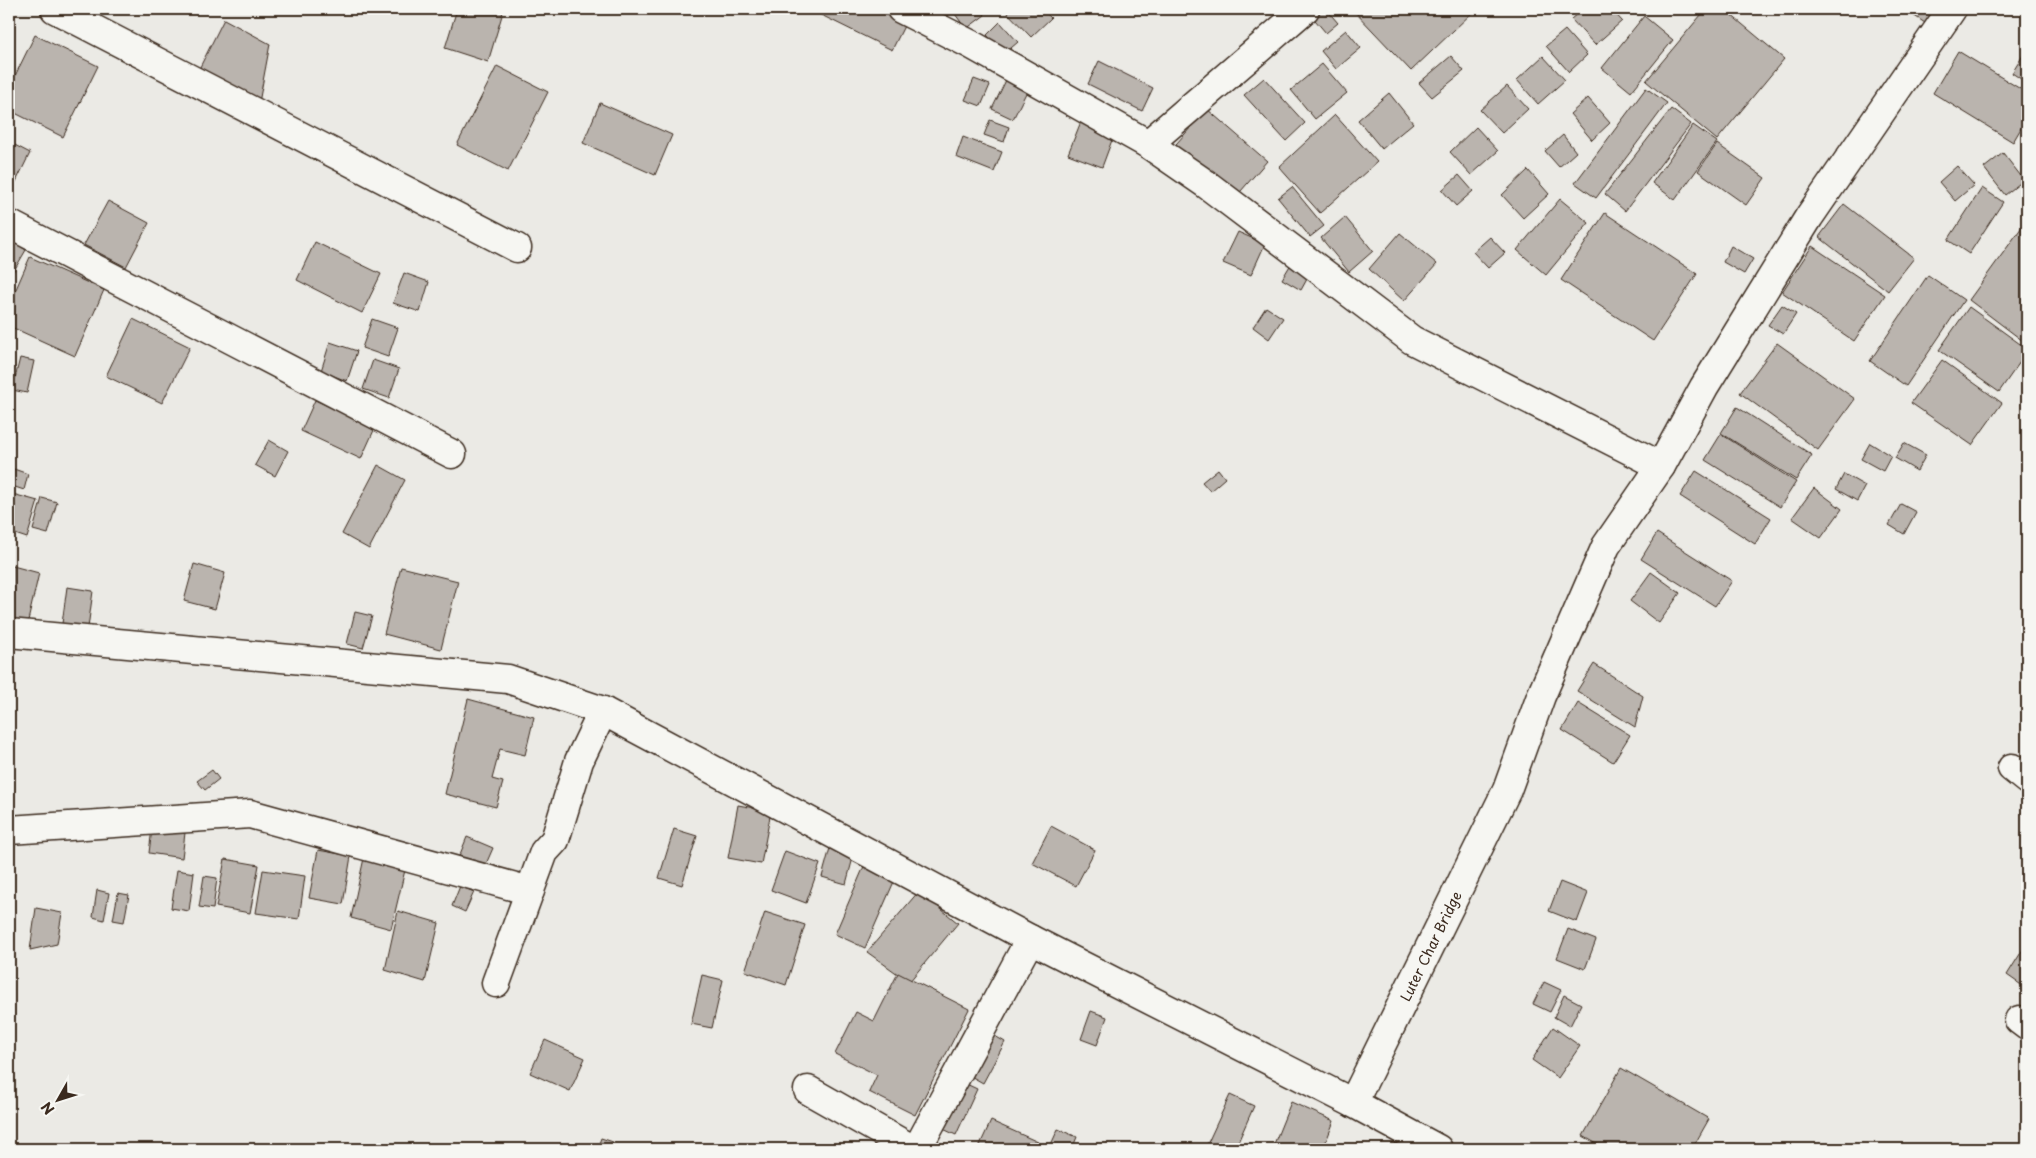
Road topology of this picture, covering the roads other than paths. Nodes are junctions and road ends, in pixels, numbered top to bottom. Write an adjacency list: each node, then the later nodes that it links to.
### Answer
1 (55, 9): 7 (street)
2 (901, 9): 5 (street)
3 (1305, 9): 5 (street)
4 (1952, 9): 9 (street, Luter Char Bridge)
5 (1148, 144): 9 (street)
6 (9, 224): 8 (street)
7 (517, 248)
8 (452, 454)
9 (1661, 466): 17 (street, Luter Char Bridge)
10 (9, 633): 11 (street)
11 (603, 710): 13 (street); 14 (street)
12 (9, 830): 13 (street)
13 (530, 891): 15 (street)
14 (1030, 939): 17 (street); 19 (street)
15 (496, 982)
16 (808, 1090): 18 (street)
17 (1352, 1103): 20 (street)
18 (912, 1149)
19 (916, 1149)
20 (1438, 1149)

